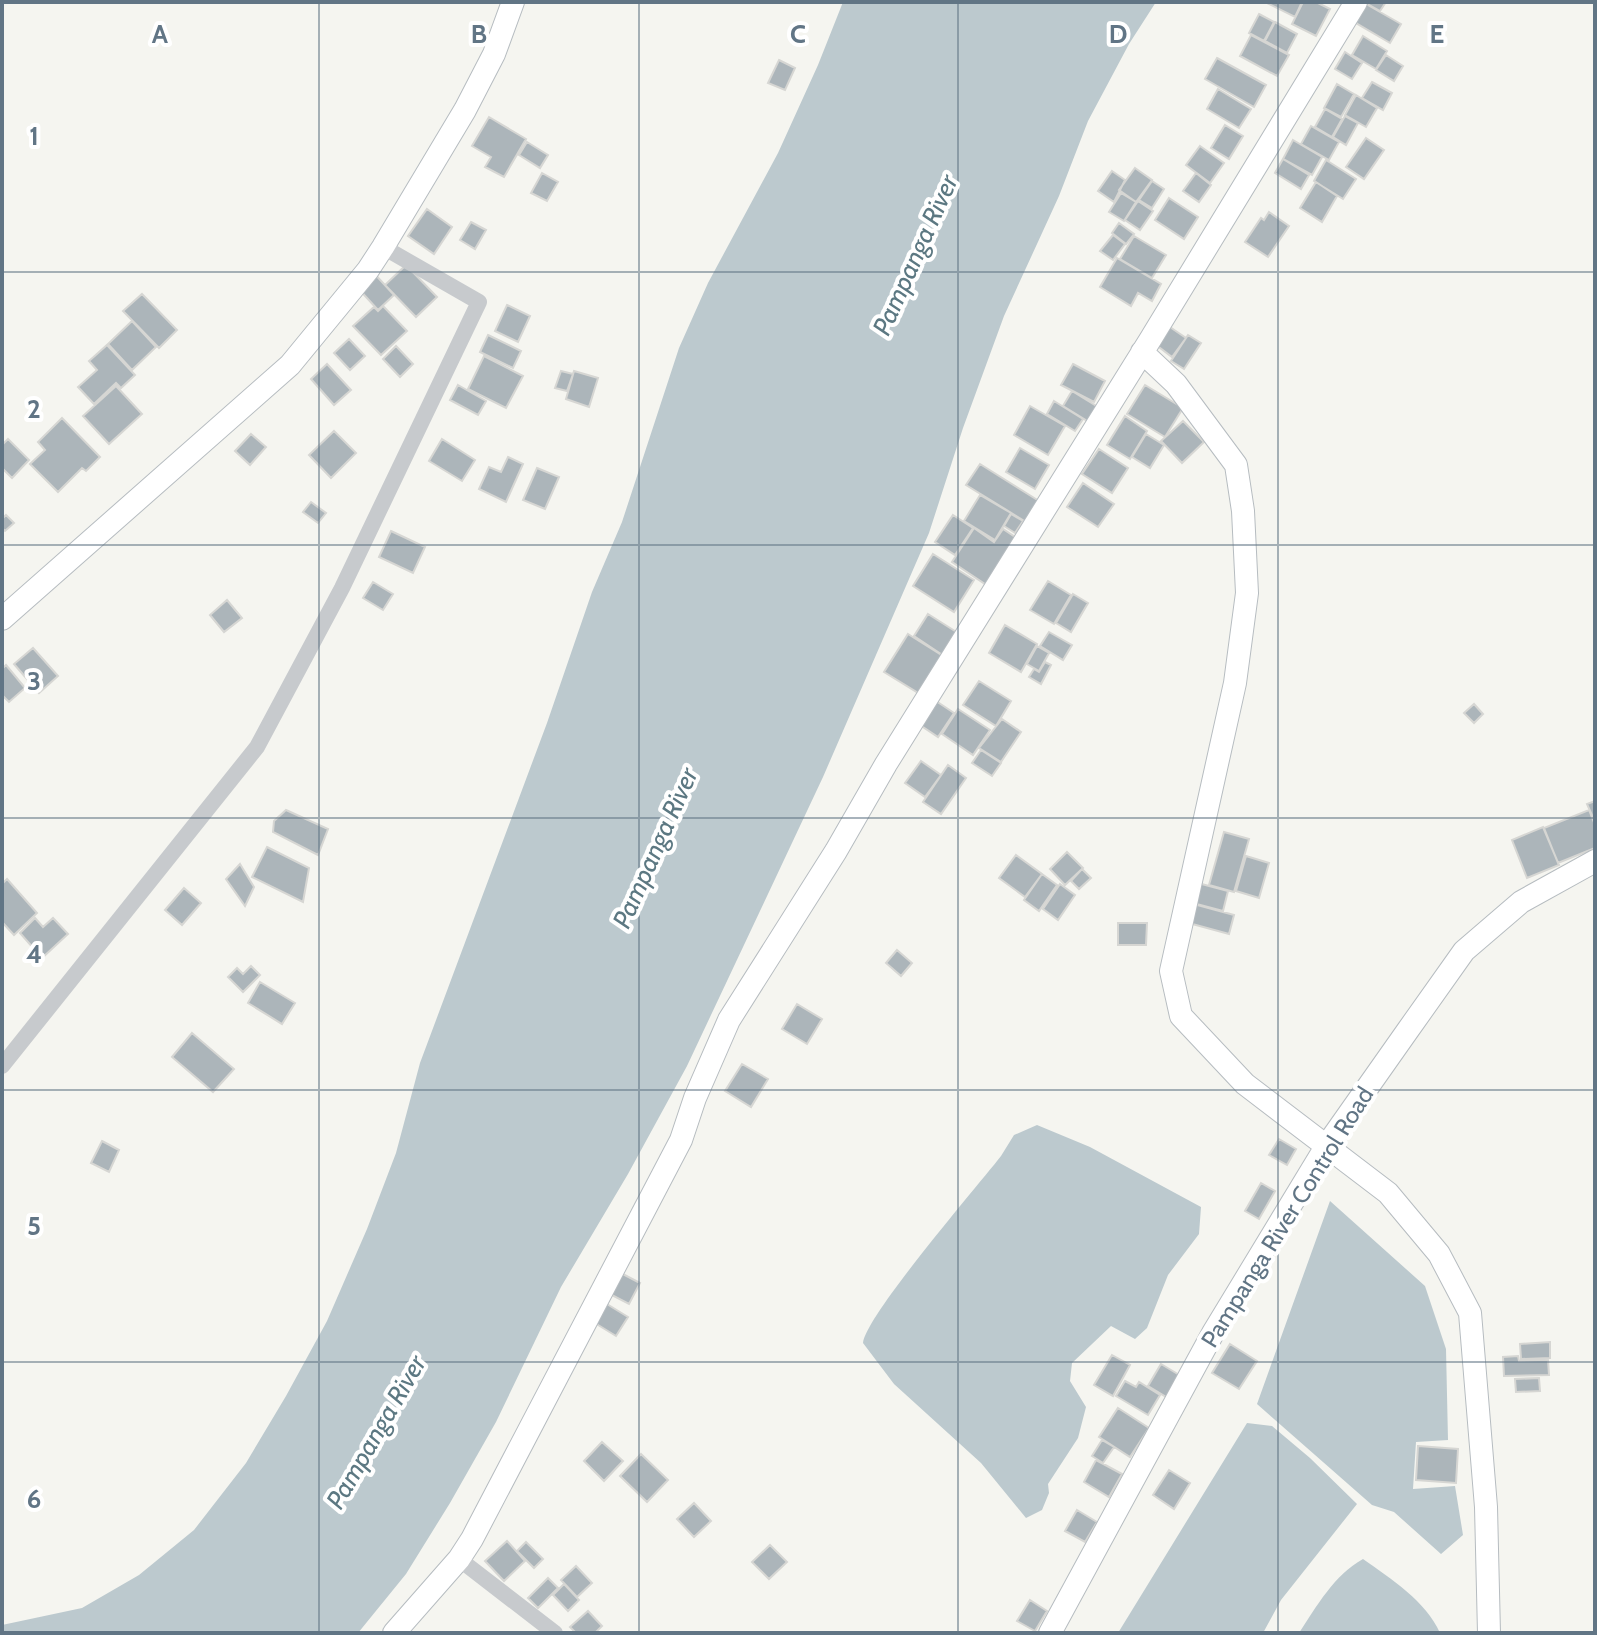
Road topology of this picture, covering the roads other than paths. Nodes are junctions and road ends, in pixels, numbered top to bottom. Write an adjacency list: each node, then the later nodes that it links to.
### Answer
1 (513, 2): 3 (street)
2 (1356, 2): 4 (street)
3 (383, 247): 5 (street); 7 (street)
4 (1142, 352): 8 (street); 9 (street)
5 (2, 619)
6 (1595, 861): 8 (street, Pampanga River Control Road)
7 (2, 1066)
8 (1327, 1145): 12 (street, Pampanga River Control Road); 13 (street)
9 (459, 1559): 10 (street); 11 (street)
10 (394, 1633)
11 (555, 1633)
12 (1050, 1633)
13 (1489, 1633)

